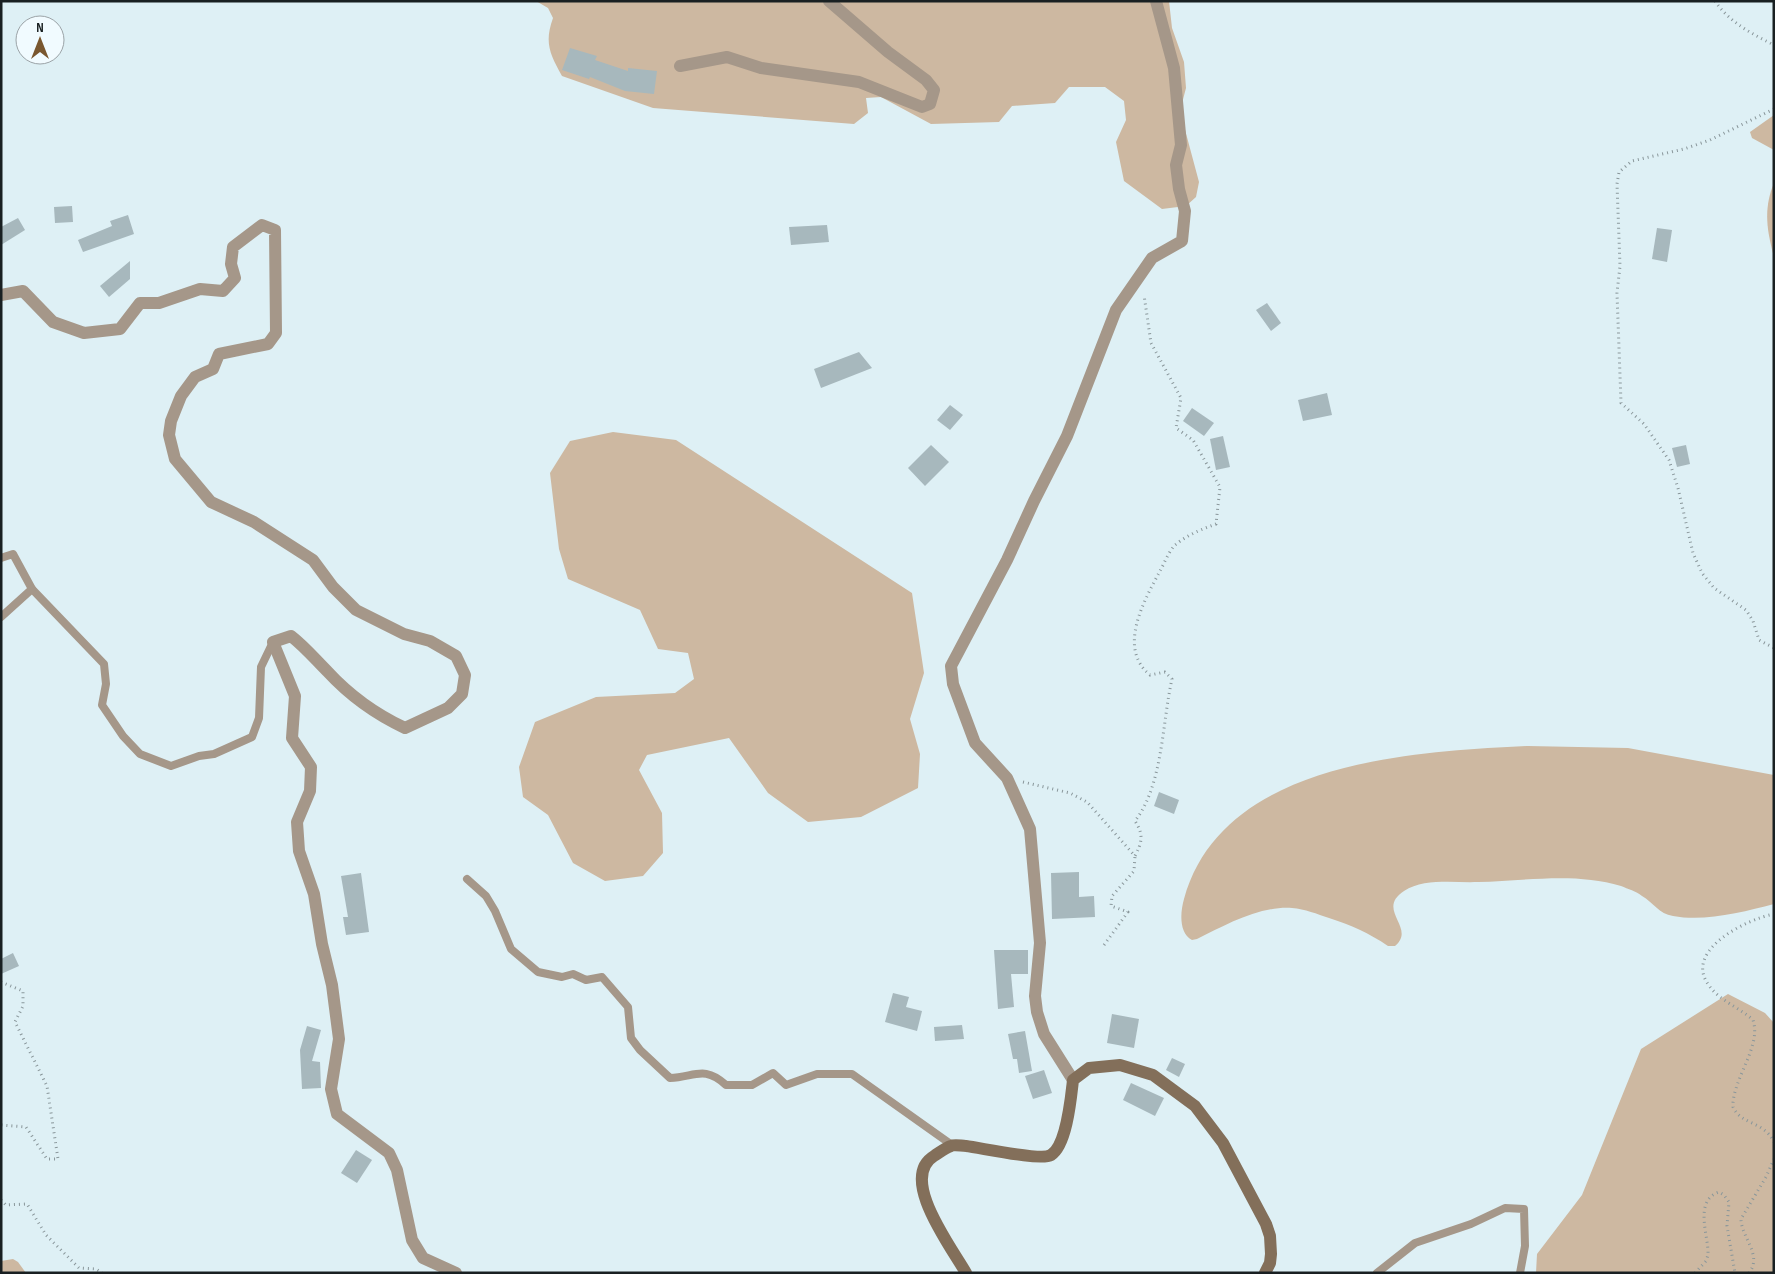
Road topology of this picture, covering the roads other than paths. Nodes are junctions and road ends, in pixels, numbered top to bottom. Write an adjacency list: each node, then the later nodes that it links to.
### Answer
1 (829, 1): 3 (street)
2 (1156, 1): 10 (street)
3 (680, 66)
4 (1, 295): 8 (street)
5 (1, 558): 6 (lane)
6 (32, 589): 7 (lane); 8 (lane)
7 (1, 617)
8 (273, 642): 12 (street)
9 (467, 879): 11 (lane)
10 (1073, 1080): 11 (main road); 14 (main road)
11 (952, 1145): 13 (main road)
12 (456, 1273)
13 (966, 1273)
14 (1264, 1273)
15 (1377, 1273): 16 (lane)
16 (1520, 1273)

